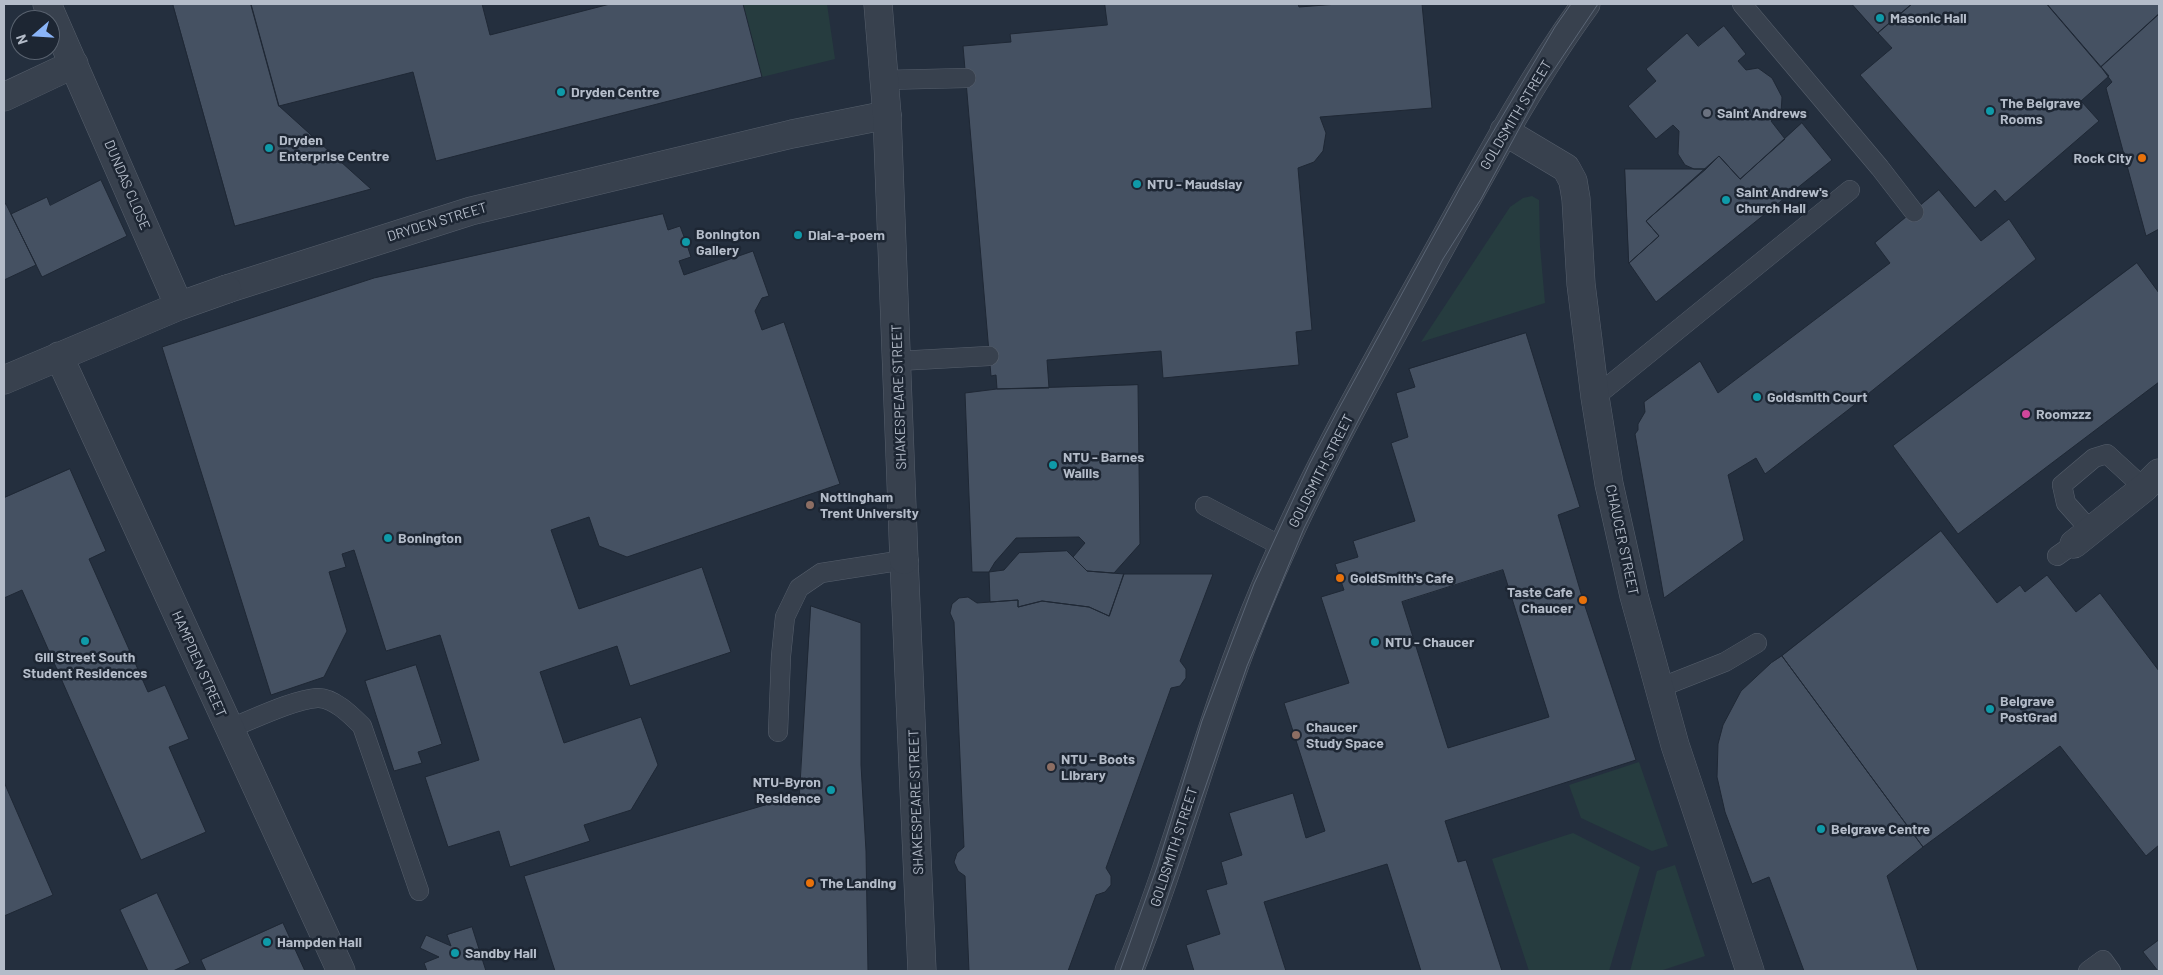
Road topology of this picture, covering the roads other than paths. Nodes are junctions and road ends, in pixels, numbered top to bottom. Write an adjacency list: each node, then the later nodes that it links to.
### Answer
1 (47, 4): 5 (street, DUNDAS CLOSE)
2 (878, 4): 7 (street, SHAKESPEARE STREET)
3 (1586, 4): 10 (street, GOLDSMITH STREET)
4 (1742, 4): 12 (lane)
5 (74, 64): 8 (street); 13 (street, DUNDAS CLOSE)
6 (966, 78): 7 (lane)
7 (884, 80): 9 (street, SHAKESPEARE STREET)
8 (4, 97)
9 (887, 115): 13 (street, DRYDEN STREET); 16 (street, SHAKESPEARE STREET)
10 (1504, 131): 18 (street, CHAUCER STREET); 22 (street, GOLDSMITH STREET)
11 (1850, 190): 18 (lane)
12 (1914, 212)
13 (180, 306): 14 (street, DRYDEN STREET)
14 (59, 356): 17 (street, DRYDEN STREET); 26 (street, HAMPDEN STREET)
15 (989, 356): 16 (lane)
16 (898, 362): 23 (street, SHAKESPEARE STREET)
17 (4, 380)
18 (1595, 397): 25 (street, CHAUCER STREET)
19 (2152, 481): 21 (street); 21 (lane)
20 (1205, 506): 22 (lane)
21 (2074, 544)
22 (1283, 547): 31 (street, GOLDSMITH STREET)
23 (904, 560): 27 (lane); 30 (street, SHAKESPEARE STREET)
24 (1757, 643): 25 (lane)
25 (1659, 688): 32 (street, CHAUCER STREET)
26 (228, 729): 28 (lane); 29 (street, HAMPDEN STREET)
27 (778, 732)
28 (419, 891)
29 (341, 971)
30 (922, 971)
31 (1129, 971)
32 (1750, 971)
33 (2088, 971): 34 (lane)
34 (2111, 971)

